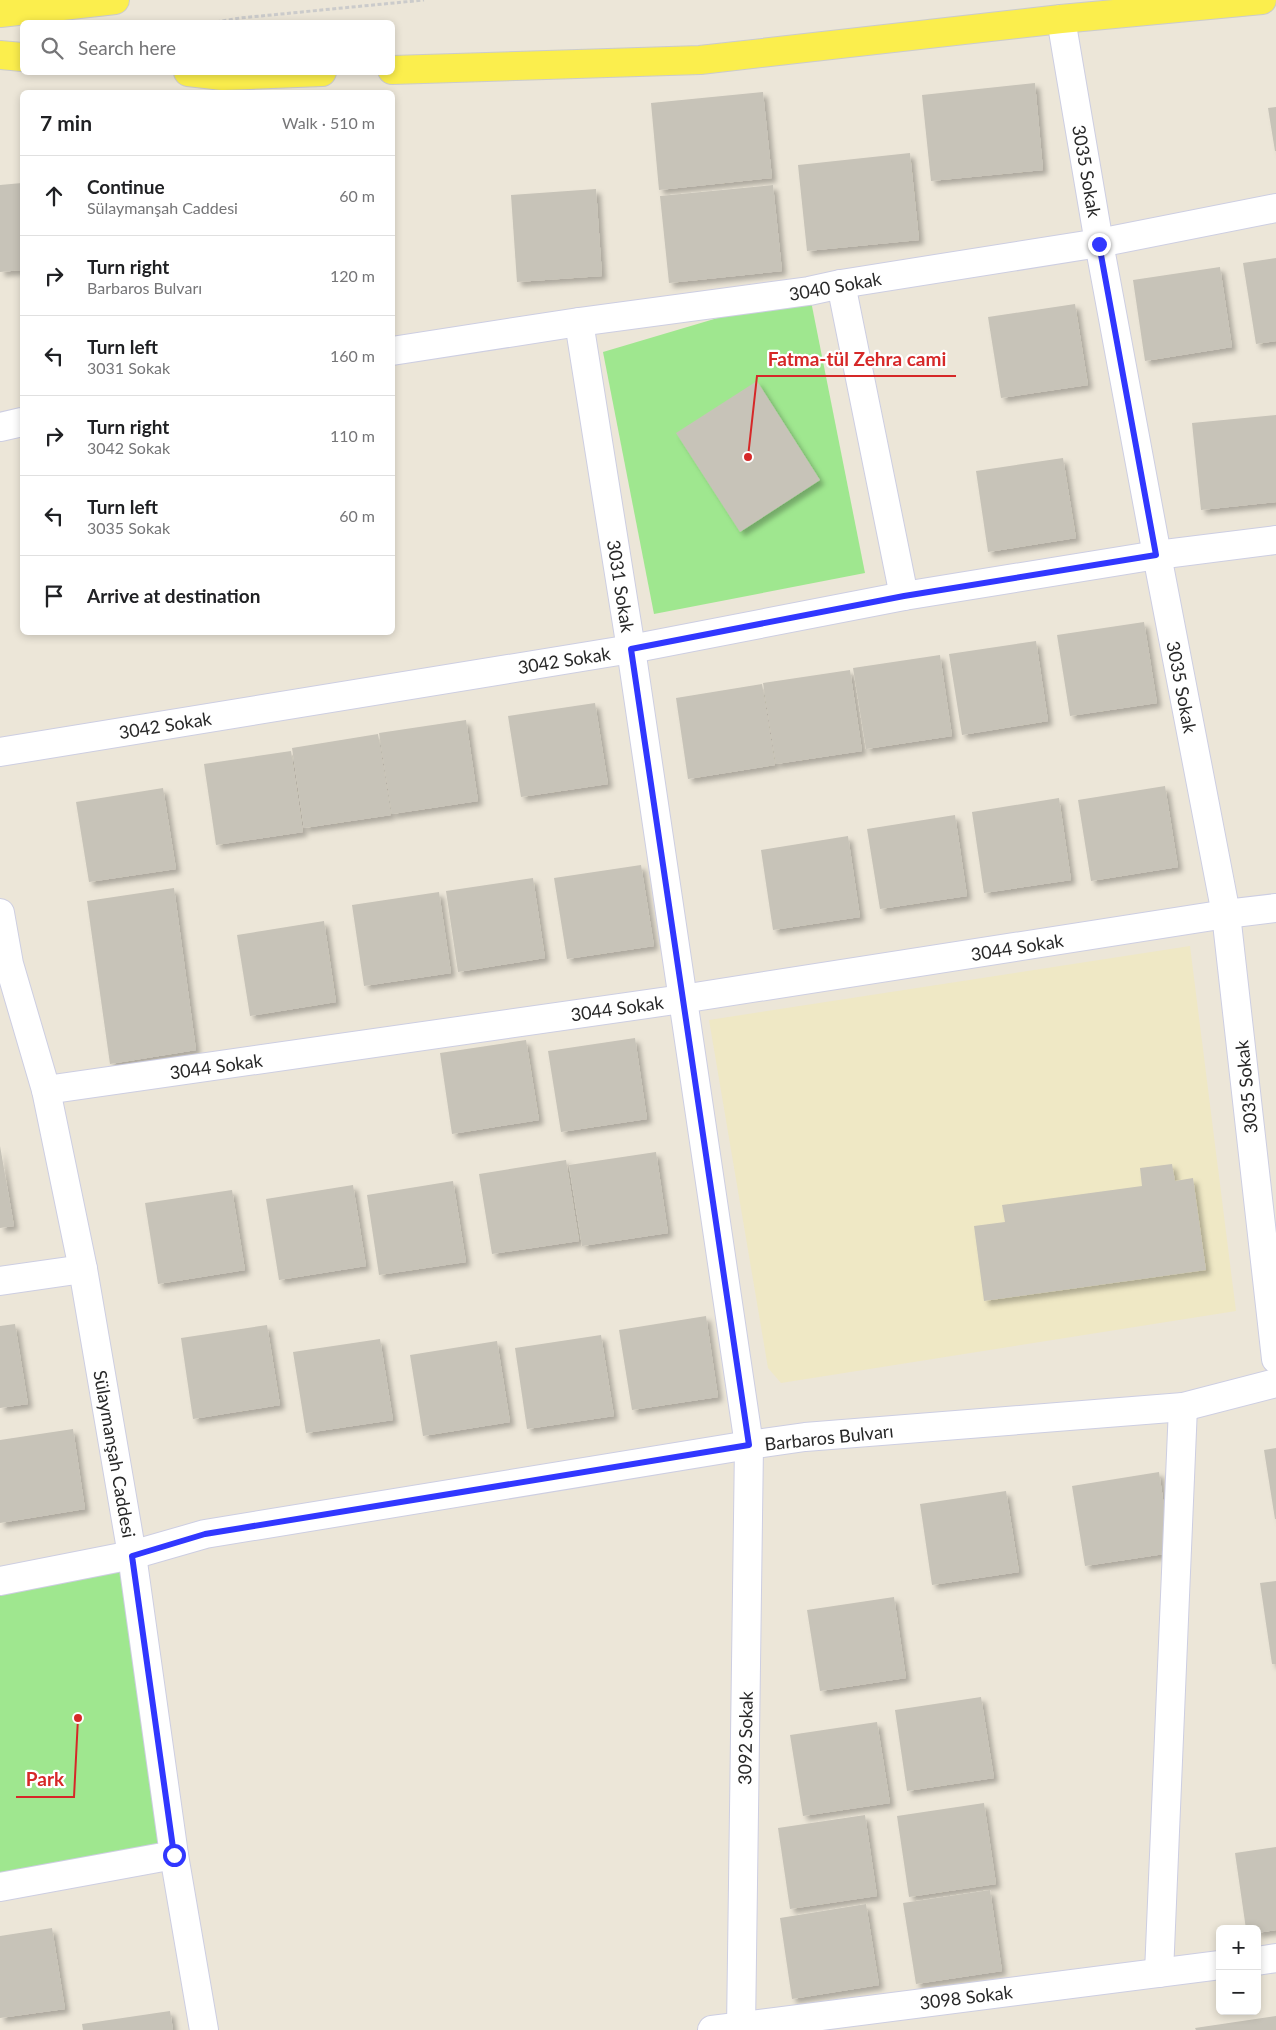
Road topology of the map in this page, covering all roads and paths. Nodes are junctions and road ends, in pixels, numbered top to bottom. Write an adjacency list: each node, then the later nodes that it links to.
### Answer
1 (115, 0): 4 (main road)
2 (424, 0): 5 (path)
3 (1262, 0): 6 (main road)
4 (0, 13)
5 (228, 20)
6 (1061, 20): 9 (main road); 14 (street, 3035 Sokak)
7 (0, 55): 8 (main road)
8 (20, 57)
9 (395, 70)
10 (197, 75): 12 (main road)
11 (298, 75): 12 (main road)
12 (224, 84)
13 (1276, 208): 14 (street, 3040 Sokak)
14 (1099, 244): 15 (street, 3040 Sokak); 21 (street, 3035 Sokak)
15 (840, 284): 16 (street, 3040 Sokak); 22 (street)
16 (579, 322): 17 (street, 3040 Sokak); 23 (street, 3031 Sokak)
17 (395, 351)
18 (20, 422): 19 (street)
19 (0, 427)
20 (1276, 540): 21 (street, 3042 Sokak)
21 (1156, 555): 22 (street, 3042 Sokak); 27 (street, 3035 Sokak)
22 (904, 596): 23 (street, 3042 Sokak)
23 (631, 649): 24 (street, 3042 Sokak); 29 (street, 3031 Sokak)
24 (0, 752)
25 (1276, 908): 27 (street, 3044 Sokak)
26 (0, 913): 28 (street, Sülaymanşah Caddesi)
27 (1226, 914): 29 (street, 3044 Sokak); 33 (street, 3035 Sokak)
28 (4, 965): 30 (street, Sülaymanşah Caddesi)
29 (682, 999): 30 (street, 3044 Sokak); 36 (street, 3031 Sokak)
30 (46, 1090): 31 (street, Sülaymanşah Caddesi)
31 (83, 1269): 32 (street); 37 (street, Sülaymanşah Caddesi)
32 (0, 1281)
33 (1276, 1359)
34 (1276, 1383): 35 (street, Barbaros Bulvarı)
35 (1183, 1407): 36 (street, Barbaros Bulvarı); 44 (street)
36 (749, 1445): 37 (street, Barbaros Bulvarı); 45 (street, 3092 Sokak)
37 (132, 1556): 38 (street, Barbaros Bulvarı); 39 (street, Sülaymanşah Caddesi)
38 (0, 1581)
39 (174, 1855): 40 (street); 46 (street, Sülaymanşah Caddesi)
40 (0, 1887)
41 (1276, 1958): 42 (street)
42 (1261, 1960)
43 (1216, 1966): 44 (street, 3098 Sokak)
44 (1159, 1973): 45 (street, 3098 Sokak)
45 (741, 2028): 47 (street, 3098 Sokak)
46 (204, 2030)
47 (712, 2030)

